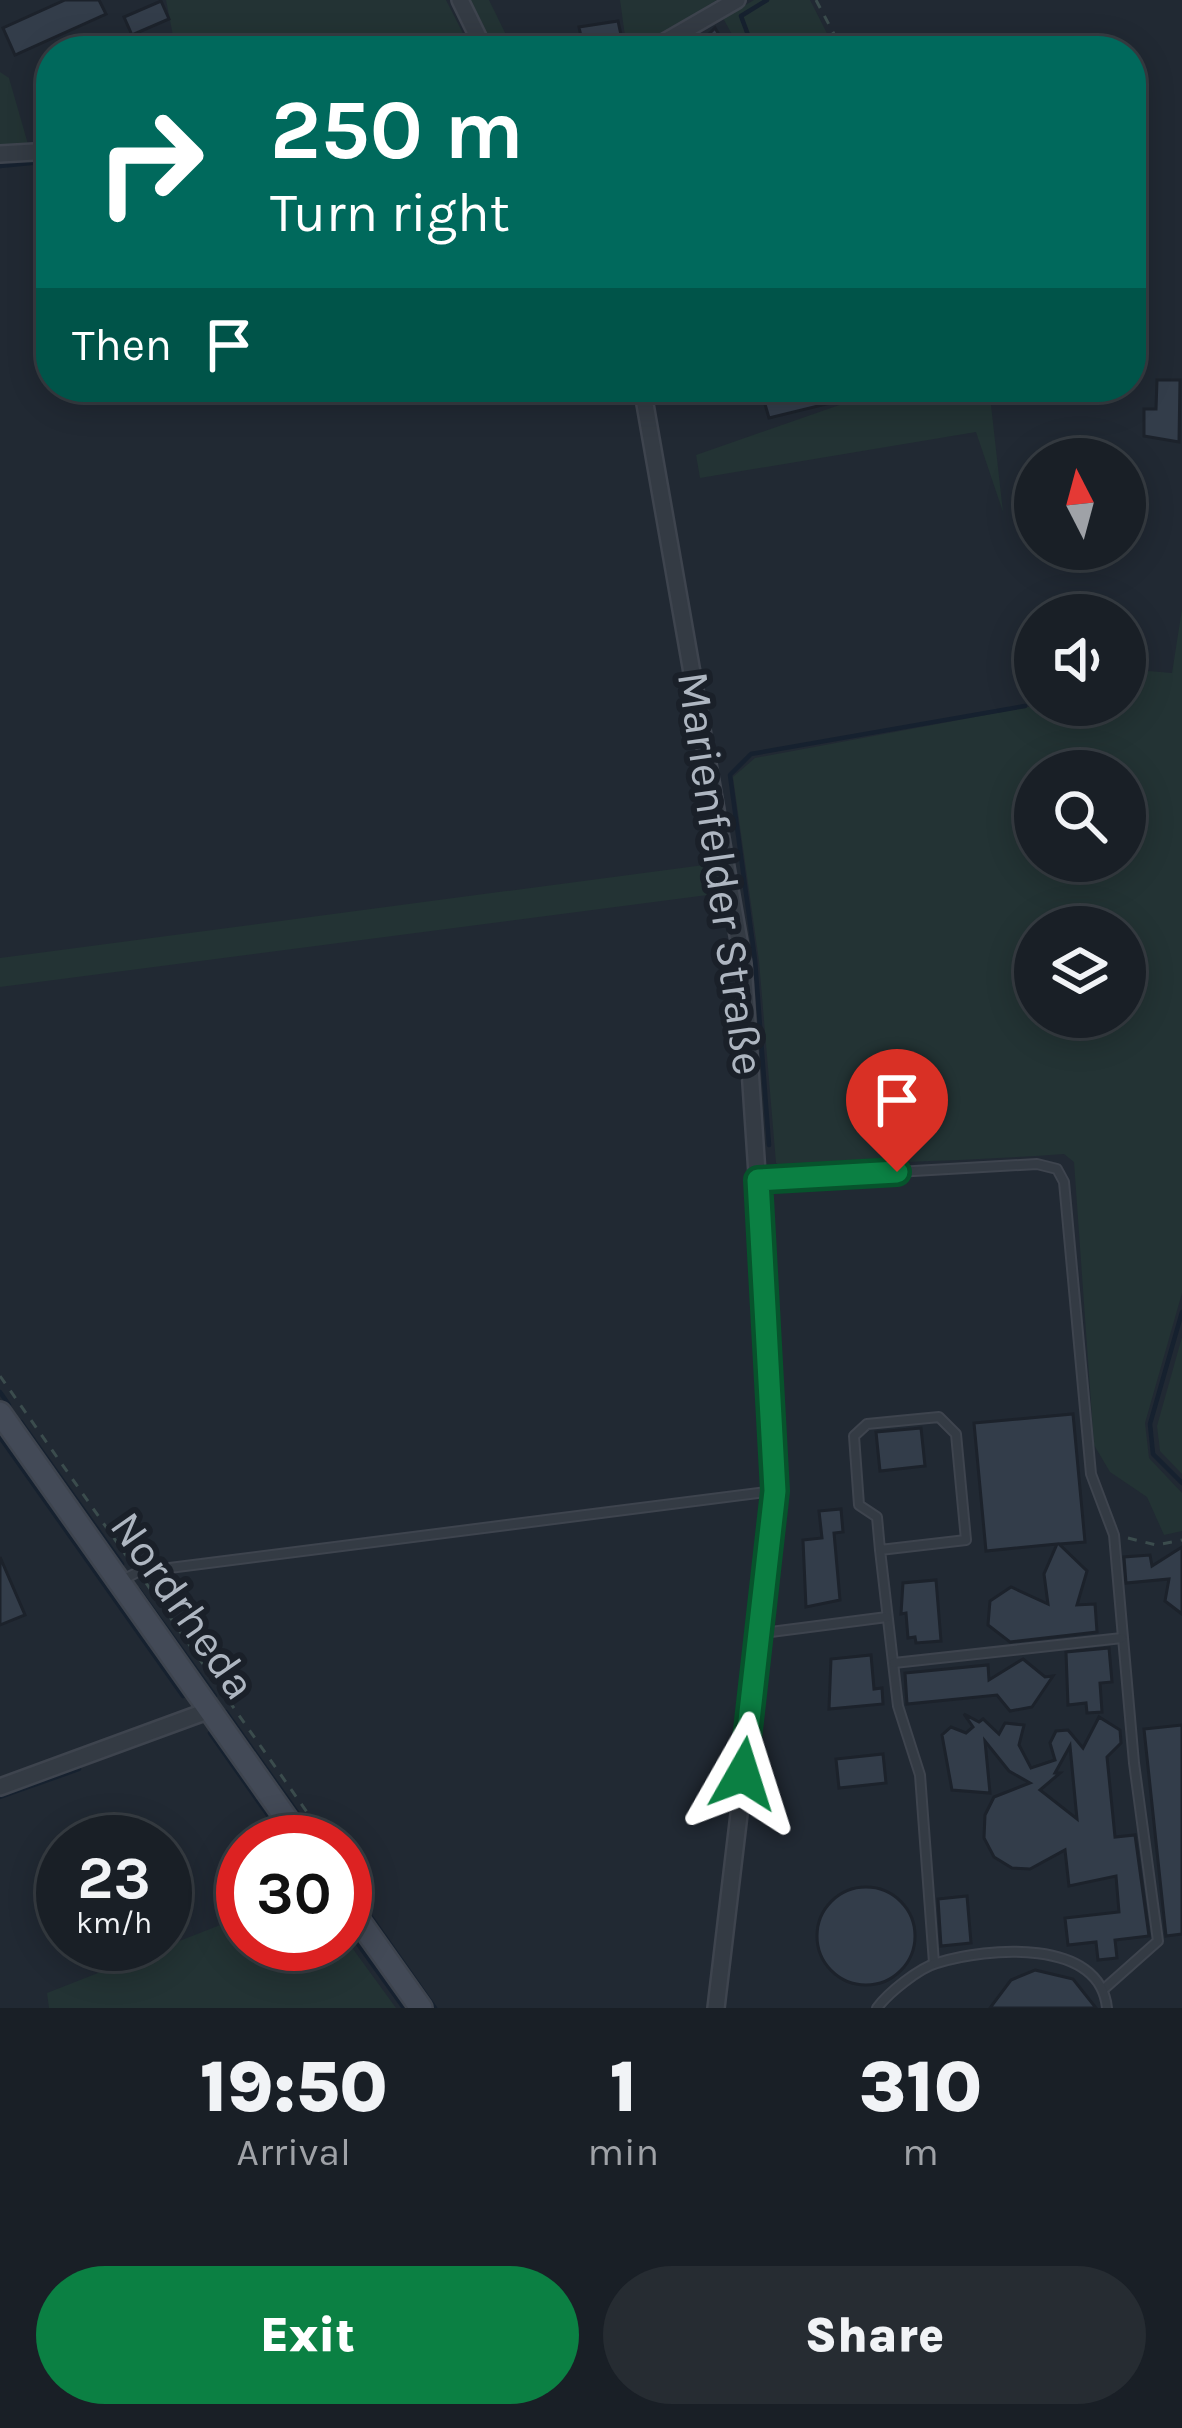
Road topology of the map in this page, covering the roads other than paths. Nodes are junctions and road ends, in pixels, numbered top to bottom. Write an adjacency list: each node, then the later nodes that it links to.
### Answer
1 (460, 0): 3 (street)
2 (737, 0): 4 (street)
3 (477, 36)
4 (675, 36)
5 (36, 152): 6 (street)
6 (0, 154)
7 (645, 402): 8 (street, Marienfelder Straße)
8 (758, 1180): 10 (street, Marienfelder Straße); 15 (lane)
9 (0, 1413): 12 (main road, Nordrheda)
10 (775, 1491): 12 (lane); 14 (street, Marienfelder Straße)
11 (880, 1550): 11 (lane); 13 (lane)
12 (129, 1576): 17 (main road, Nordrheda)
13 (887, 1617): 14 (lane); 16 (lane)
14 (759, 1633): 24 (street, Marienfelder Straße)
15 (1122, 1638): 16 (lane); 22 (lane)
16 (894, 1663): 21 (lane)
17 (218, 1705): 18 (street); 19 (main road, Nordrheda)
18 (0, 1787)
19 (286, 1815)
20 (372, 1939): 23 (main road)
21 (934, 1963): 22 (lane); 25 (lane)
22 (1105, 1988): 26 (lane)
23 (421, 2008)
24 (716, 2008)
25 (877, 2008)
26 (1107, 2008)

